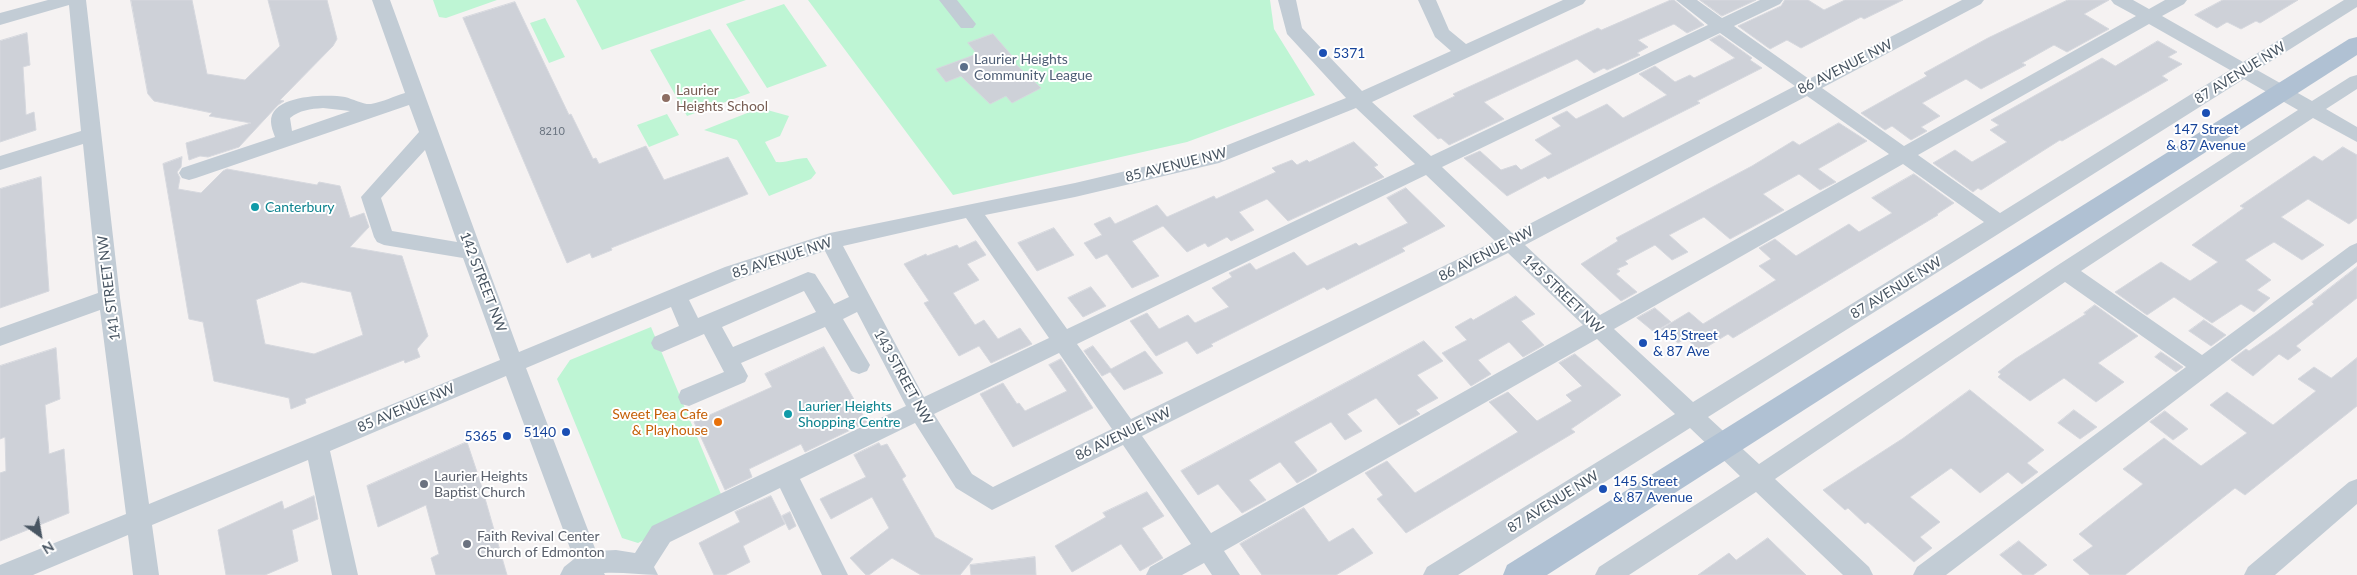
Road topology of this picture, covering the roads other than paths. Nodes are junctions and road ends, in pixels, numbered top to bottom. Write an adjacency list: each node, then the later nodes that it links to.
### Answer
1 (68, 0): 15 (street)
2 (77, 0): 29 (street, 141 STREET NW)
3 (381, 0): 24 (street, 142 STREET NW)
4 (948, 0): 16 (street)
5 (1287, 0): 25 (street, 145 STREET NW)
6 (1427, 0): 19 (street)
7 (1577, 0): 19 (street, 85 AVENUE NW)
8 (1685, 0): 17 (street)
9 (1774, 0): 17 (street)
10 (1975, 0): 22 (street, 86 AVENUE NW)
11 (2120, 0): 14 (street)
12 (2178, 0): 14 (street)
13 (2356, 0): 20 (street, 87 AVENUE NW)
14 (2148, 16): 20 (street); 32 (street)
15 (0, 19)
16 (968, 24)
17 (1721, 26): 22 (street); 34 (street)
18 (2357, 44): 23 (main road)
19 (1463, 51): 25 (street, 85 AVENUE NW)
20 (2244, 71): 23 (street); 37 (street, 87 AVENUE NW)
21 (2357, 81): 26 (street)
22 (1807, 87): 32 (street); 39 (street, 86 AVENUE NW)
23 (2280, 90): 26 (street); 60 (main road)
24 (415, 96): 27 (street); 28 (street, 142 STREET NW)
25 (1359, 100): 34 (street, 145 STREET NW); 36 (street, 85 AVENUE NW)
26 (2312, 110): 30 (street); 42 (street)
27 (368, 112): 31 (street); 31 (street)
28 (429, 133): 41 (street, 142 STREET NW); 41 (street)
29 (92, 134): 33 (street); 44 (street, 141 STREET NW)
30 (2357, 135)
31 (285, 140): 35 (street)
32 (1903, 154): 37 (street); 48 (street)
33 (0, 163)
34 (1429, 167): 39 (street, 145 STREET NW); 50 (street)
35 (189, 173)
36 (971, 210): 38 (street, 85 AVENUE NW); 50 (street)
37 (2000, 223): 58 (street, 87 AVENUE NW)
38 (830, 241): 43 (street, 85 AVENUE NW); 45 (street, 143 STREET NW)
39 (1510, 243): 48 (street, 145 STREET NW); 59 (street, 86 AVENUE NW)
40 (2357, 251): 55 (street)
41 (472, 252): 53 (street, 142 STREET NW)
42 (2065, 271): 55 (street); 63 (street)
43 (677, 297): 47 (street); 53 (street, 85 AVENUE NW)
44 (109, 298): 49 (street); 66 (street, 141 STREET NW)
45 (862, 301): 46 (street); 57 (street, 143 STREET NW)
46 (830, 315): 47 (street); 52 (street); 54 (street)
47 (700, 326): 51 (street); 52 (street)
48 (1597, 327): 58 (street, 145 STREET NW); 67 (street)
49 (0, 337)
50 (1063, 341): 57 (street); 59 (street)
51 (662, 343)
52 (728, 359): 56 (street)
53 (514, 362): 61 (street, 85 AVENUE NW); 68 (street, 142 STREET NW)
54 (859, 365)
55 (2201, 366): 81 (street)
56 (689, 397)
57 (920, 409): 62 (street); 65 (street, 143 STREET NW)
58 (1692, 416): 60 (street, 145 STREET NW); 77 (street, 87 AVENUE NW)
59 (1125, 432): 65 (street, 86 AVENUE NW); 67 (street)
60 (1724, 445): 63 (street, 145 STREET NW); 78 (main road)
61 (318, 446): 66 (street, 85 AVENUE NW); 73 (street)
62 (785, 474): 69 (street); 74 (street)
63 (1758, 478): 79 (street); 80 (street, 145 STREET NW)
64 (2357, 489): 70 (street)
65 (992, 499)
66 (140, 518): 71 (street, 85 AVENUE NW); 72 (street, 141 STREET NW)
67 (1207, 547): 75 (street); 76 (street)
68 (584, 571): 69 (street, 142 STREET NW)
69 (643, 571)
70 (2267, 572)
71 (5, 575)
72 (146, 575)
73 (345, 575)
74 (836, 575)
75 (1159, 575)
76 (1227, 575)
77 (1436, 575)
78 (1519, 575)
79 (1608, 575)
80 (1860, 575)
81 (1926, 575)

